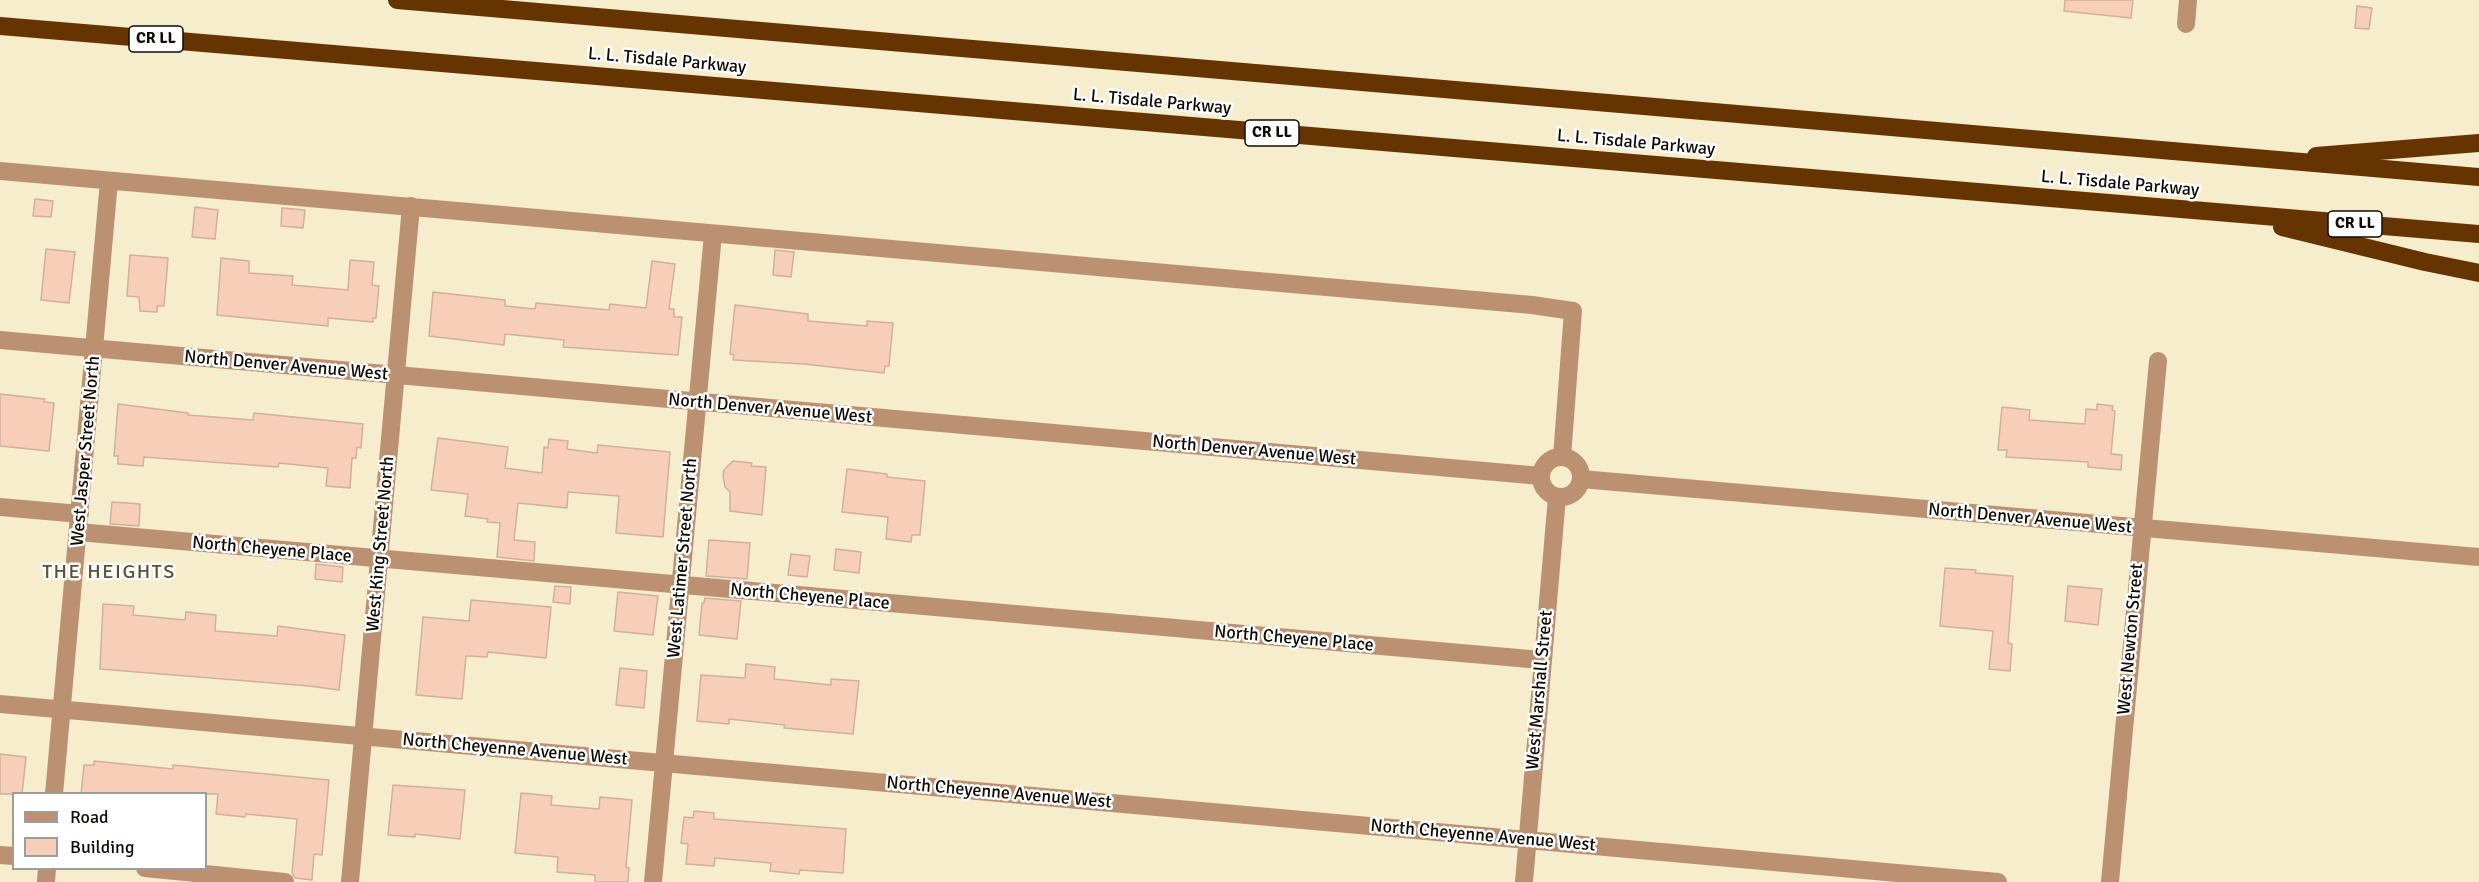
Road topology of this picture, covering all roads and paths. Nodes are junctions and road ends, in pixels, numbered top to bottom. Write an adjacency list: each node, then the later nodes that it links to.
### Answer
1 (397, 0): 6 (highway, L. L. Tisdale Parkway)
2 (2188, 0): 3 (street)
3 (2186, 24)
4 (0, 26): 11 (highway, L. L. Tisdale Parkway / CR LL)
5 (2479, 143): 6 (highway)
6 (2263, 160): 8 (highway, L. L. Tisdale Parkway)
7 (0, 171): 9 (street)
8 (2479, 177)
9 (109, 181): 10 (street); 16 (street, West Jasper Street North)
10 (411, 206): 12 (street); 18 (street, West King Street North)
11 (2230, 214): 13 (highway, L. L. Tisdale Parkway / CR LL); 14 (highway)
12 (713, 234): 19 (street, West Latimer Street North); 20 (street)
13 (2479, 234)
14 (2479, 273)
15 (0, 340): 16 (street, North Denver Avenue West)
16 (95, 349): 18 (street, North Denver Avenue West); 25 (street, West Jasper Street North)
17 (2158, 361): 26 (street, West Newton Street)
18 (397, 375): 19 (street, North Denver Avenue West); 28 (street, West King Street North)
19 (697, 403): 21 (street, North Denver Avenue West); 29 (street, West Latimer Street North)
20 (1562, 457): 21 (street); 22 (street)
21 (1541, 476): 23 (street)
22 (1581, 479): 23 (street); 26 (street, North Denver Avenue West)
23 (1557, 497): 30 (street, West Marshall Street)
24 (0, 507): 25 (street, North Cheyene Place)
25 (79, 523): 28 (street, North Cheyene Place); 32 (street, West Jasper Street North)
26 (2141, 529): 27 (street, North Denver Avenue West); 43 (street, West Newton Street)
27 (2479, 556)
28 (379, 560): 29 (street, North Cheyene Place); 33 (street, West King Street North)
29 (681, 586): 30 (street, North Cheyene Place); 34 (street, West Latimer Street North)
30 (1541, 660): 36 (street, West Marshall Street)
31 (0, 704): 32 (street, North Cheyenne Avenue West)
32 (62, 710): 33 (street, North Cheyenne Avenue West); 35 (street, West Jasper Street North)
33 (363, 736): 34 (street, North Cheyenne Avenue West); 39 (street, West King Street North)
34 (664, 764): 36 (street, North Cheyenne Avenue West); 40 (street, West Latimer Street North)
35 (54, 792)
36 (1527, 840): 41 (street, West Marshall Street); 42 (street, North Cheyenne Avenue West)
37 (166, 870): 38 (street)
38 (285, 882)
39 (350, 882)
40 (653, 882)
41 (1524, 882)
42 (1998, 882)
43 (2110, 882)

